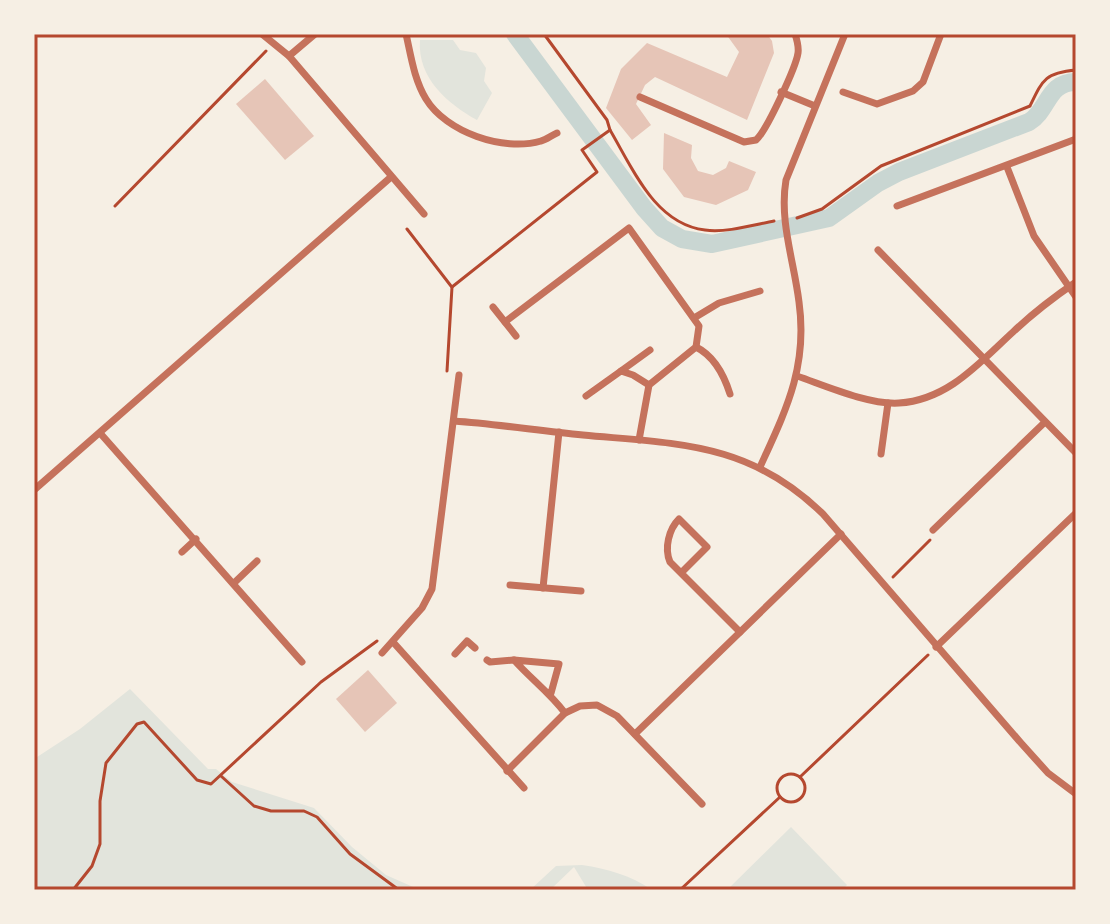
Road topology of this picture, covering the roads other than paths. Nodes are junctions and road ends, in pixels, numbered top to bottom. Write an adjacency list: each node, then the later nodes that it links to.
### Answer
1 (262, 34): 7 (street)
2 (315, 34): 7 (street)
3 (406, 34): 12 (street)
4 (795, 34): 8 (street)
5 (845, 34): 11 (street)
6 (941, 34): 9 (street)
7 (289, 56): 15 (street)
8 (781, 92): 10 (street); 11 (street)
9 (843, 92)
10 (640, 97)
11 (815, 106): 31 (street)
12 (557, 133)
13 (1076, 139): 14 (street)
14 (1007, 167): 16 (street); 19 (street)
15 (391, 177): 17 (street); 39 (street)
16 (897, 206)
17 (424, 214)
18 (878, 250): 28 (street)
19 (1072, 284): 21 (street); 28 (street)
20 (760, 291): 23 (street)
21 (1076, 297)
22 (493, 307): 24 (street)
23 (694, 318): 24 (street); 26 (street)
24 (505, 322): 25 (street)
25 (516, 336)
26 (696, 347): 32 (street); 33 (street)
27 (650, 350): 29 (street)
28 (985, 359): 35 (street); 37 (street)
29 (621, 371): 32 (street); 34 (street)
30 (459, 375): 36 (street)
31 (797, 376): 35 (street); 43 (street)
32 (649, 385): 40 (street)
33 (730, 394)
34 (586, 396)
35 (888, 403): 42 (street)
36 (454, 421): 38 (street); 57 (street)
37 (1045, 422): 41 (street); 46 (street)
38 (559, 432): 40 (street); 54 (street)
39 (100, 433): 44 (street); 48 (street)
40 (639, 440): 43 (street)
41 (1076, 453)
42 (881, 454)
43 (760, 467): 47 (street)
44 (34, 490)
45 (1076, 513): 58 (street)
46 (933, 530)
47 (841, 534): 56 (street); 58 (street)
48 (196, 539): 49 (street); 52 (street)
49 (182, 552)
50 (257, 561): 52 (street)
51 (681, 573): 51 (street); 56 (street)
52 (234, 583): 64 (street)
53 (510, 585): 54 (street)
54 (543, 588): 55 (street)
55 (581, 591)
56 (740, 632): 67 (street)
57 (393, 642): 60 (street); 68 (street)
58 (936, 647): 70 (street)
59 (475, 648): 61 (street)
60 (382, 653)
61 (455, 654)
62 (487, 660): 63 (street)
63 (514, 660): 65 (street); 65 (street)
64 (302, 662)
65 (551, 693): 66 (street)
66 (565, 713): 67 (street); 68 (street)
67 (635, 734): 71 (street)
68 (507, 771): 69 (street)
69 (524, 788)
70 (1076, 794)
71 (702, 804)

